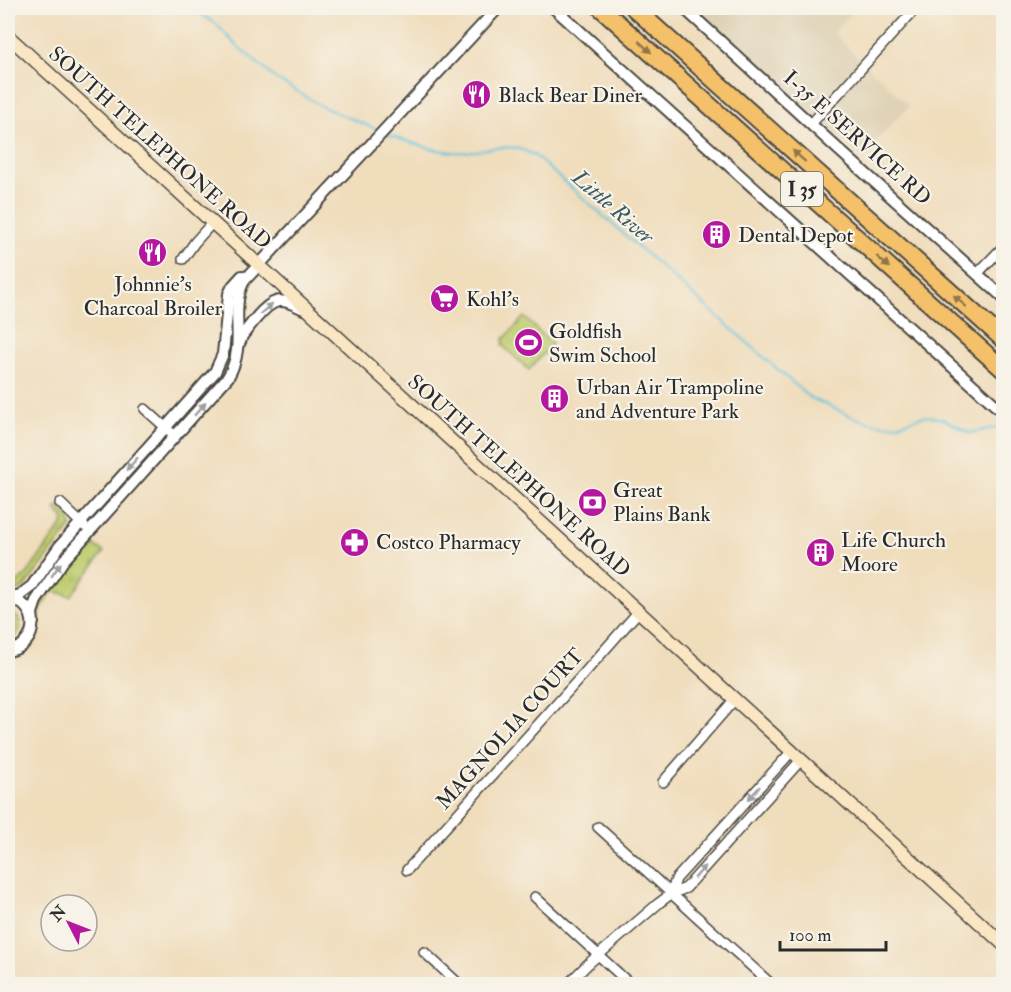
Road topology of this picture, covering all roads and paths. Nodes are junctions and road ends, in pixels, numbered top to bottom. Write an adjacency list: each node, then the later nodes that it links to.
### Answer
1 (498, 8): 12 (street)
2 (554, 8): 20 (street)
3 (601, 8): 18 (highway, I 35, one-way to 18)
4 (634, 8): 16 (highway, I 35, one-way to 4)
5 (684, 8): 8 (street, I-35 E SERVICE RD)
6 (916, 8): 8 (street)
7 (8, 36): 9 (main road, SOUTH TELEPHONE ROAD)
8 (811, 124): 13 (street, I-35 E SERVICE RD)
9 (213, 222): 11 (street); 12 (main road, SOUTH TELEPHONE ROAD)
10 (1004, 246): 13 (street)
11 (183, 259)
12 (260, 265): 15 (main road, SOUTH TELEPHONE ROAD); 17 (street); 21 (street)
13 (978, 274): 14 (street, I-35 E SERVICE RD)
14 (1004, 298)
15 (310, 312): 17 (street, one-way to 15); 26 (main road, SOUTH TELEPHONE ROAD)
16 (1004, 340)
17 (238, 348): 22 (street, one-way to 17)
18 (1004, 370)
19 (145, 409): 21 (street)
20 (1004, 413)
21 (165, 427): 22 (street); 24 (street, one-way to 24)
22 (175, 436): 24 (street)
23 (60, 503): 24 (street)
24 (85, 527): 25 (street); 27 (street, one-way to 24)
25 (8, 598): 27 (street)
26 (639, 611): 29 (main road, SOUTH TELEPHONE ROAD); 34 (street, MAGNOLIA COURT)
27 (33, 622): 28 (street)
28 (8, 651)
29 (735, 699): 30 (main road, SOUTH TELEPHONE ROAD); 32 (street)
30 (792, 751): 31 (main road, SOUTH TELEPHONE ROAD); 35 (street, one-way to 35)
31 (801, 760): 35 (street, one-way to 31); 37 (main road, SOUTH TELEPHONE ROAD)
32 (663, 782)
33 (598, 827): 35 (street)
34 (407, 870)
35 (671, 894): 39 (street); 43 (street)
36 (535, 897): 39 (street)
37 (1004, 945)
38 (424, 952): 40 (street)
39 (598, 956): 41 (street); 42 (street)
40 (459, 984)
41 (568, 984)
42 (630, 984)
43 (771, 984)

